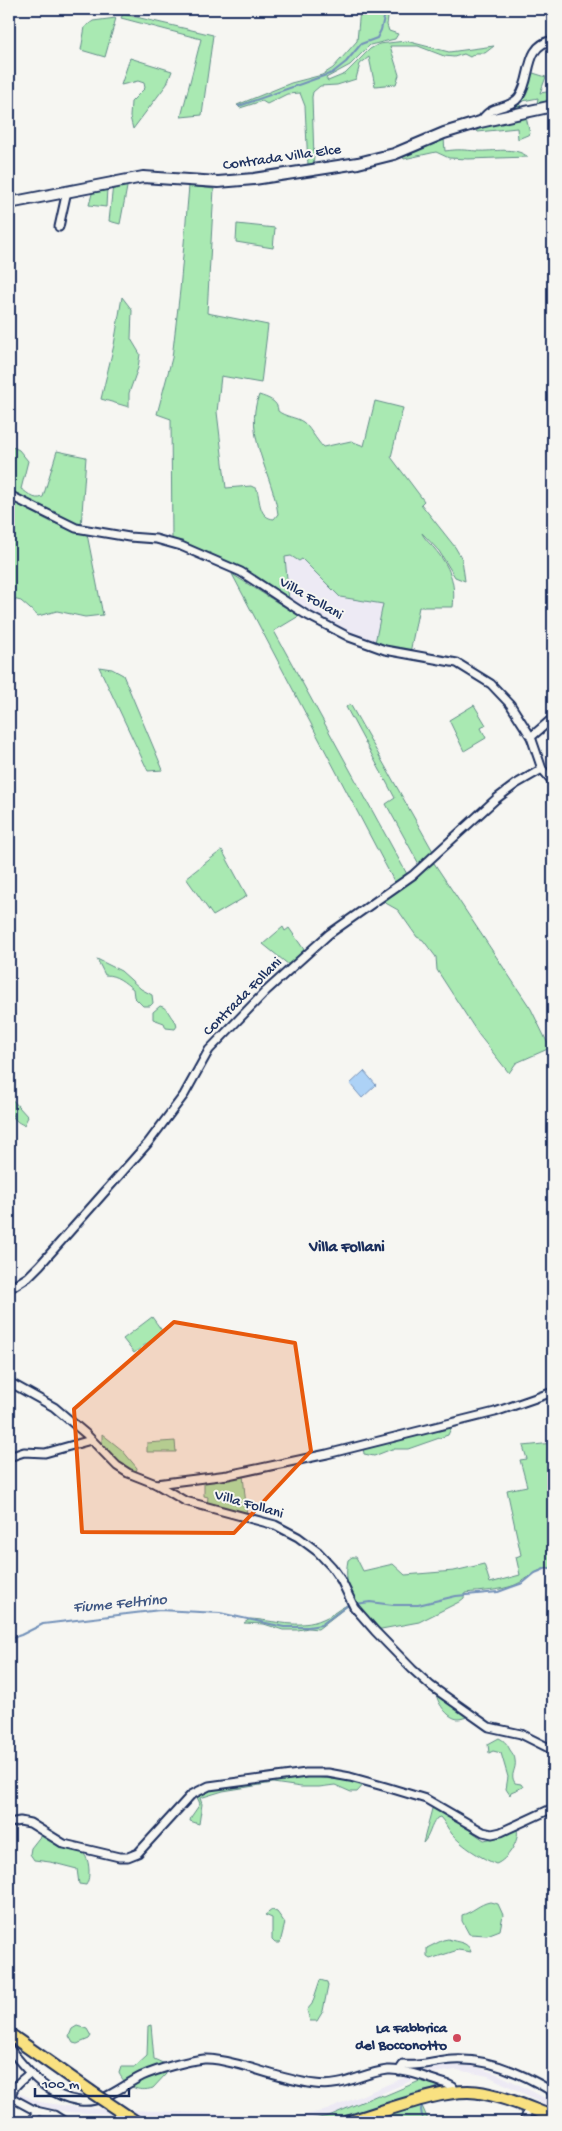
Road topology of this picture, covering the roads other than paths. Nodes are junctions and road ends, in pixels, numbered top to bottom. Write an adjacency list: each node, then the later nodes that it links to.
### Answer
1 (553, 40): 3 (street)
2 (553, 106): 3 (main road, Contrada Villa Elce)
3 (480, 122): 4 (main road, Contrada Villa Elce)
4 (66, 191): 5 (main road, Contrada Villa Elce); 6 (street)
5 (9, 203)
6 (59, 227)
7 (9, 495): 9 (street, Villa Follani)
8 (553, 718): 9 (street)
9 (531, 737): 10 (street, Villa Follani)
10 (542, 769): 11 (street, Villa Follani); 12 (street, Contrada Follani)
11 (553, 782)
12 (9, 1289)
13 (9, 1382): 15 (street, Villa Follani)
14 (553, 1392): 17 (street)
15 (91, 1440): 16 (street); 17 (street, Villa Follani)
16 (9, 1457)
17 (156, 1484): 18 (street, Villa Follani)
18 (553, 1750)
19 (553, 1808): 20 (street)
20 (9, 1823)
21 (9, 2034): 32 (main road, bridge)
22 (9, 2048): 24 (street)
23 (399, 2071): 24 (street); 25 (street); 26 (street)
24 (30, 2073): 28 (street)
25 (455, 2092): 27 (main road); 33 (main road)
26 (553, 2092)
27 (529, 2108): 29 (main road); 34 (street)
28 (36, 2111): 30 (street); 31 (street)
29 (553, 2117)
30 (33, 2122)
31 (65, 2122)
32 (136, 2122)
33 (348, 2122)
34 (524, 2122)

